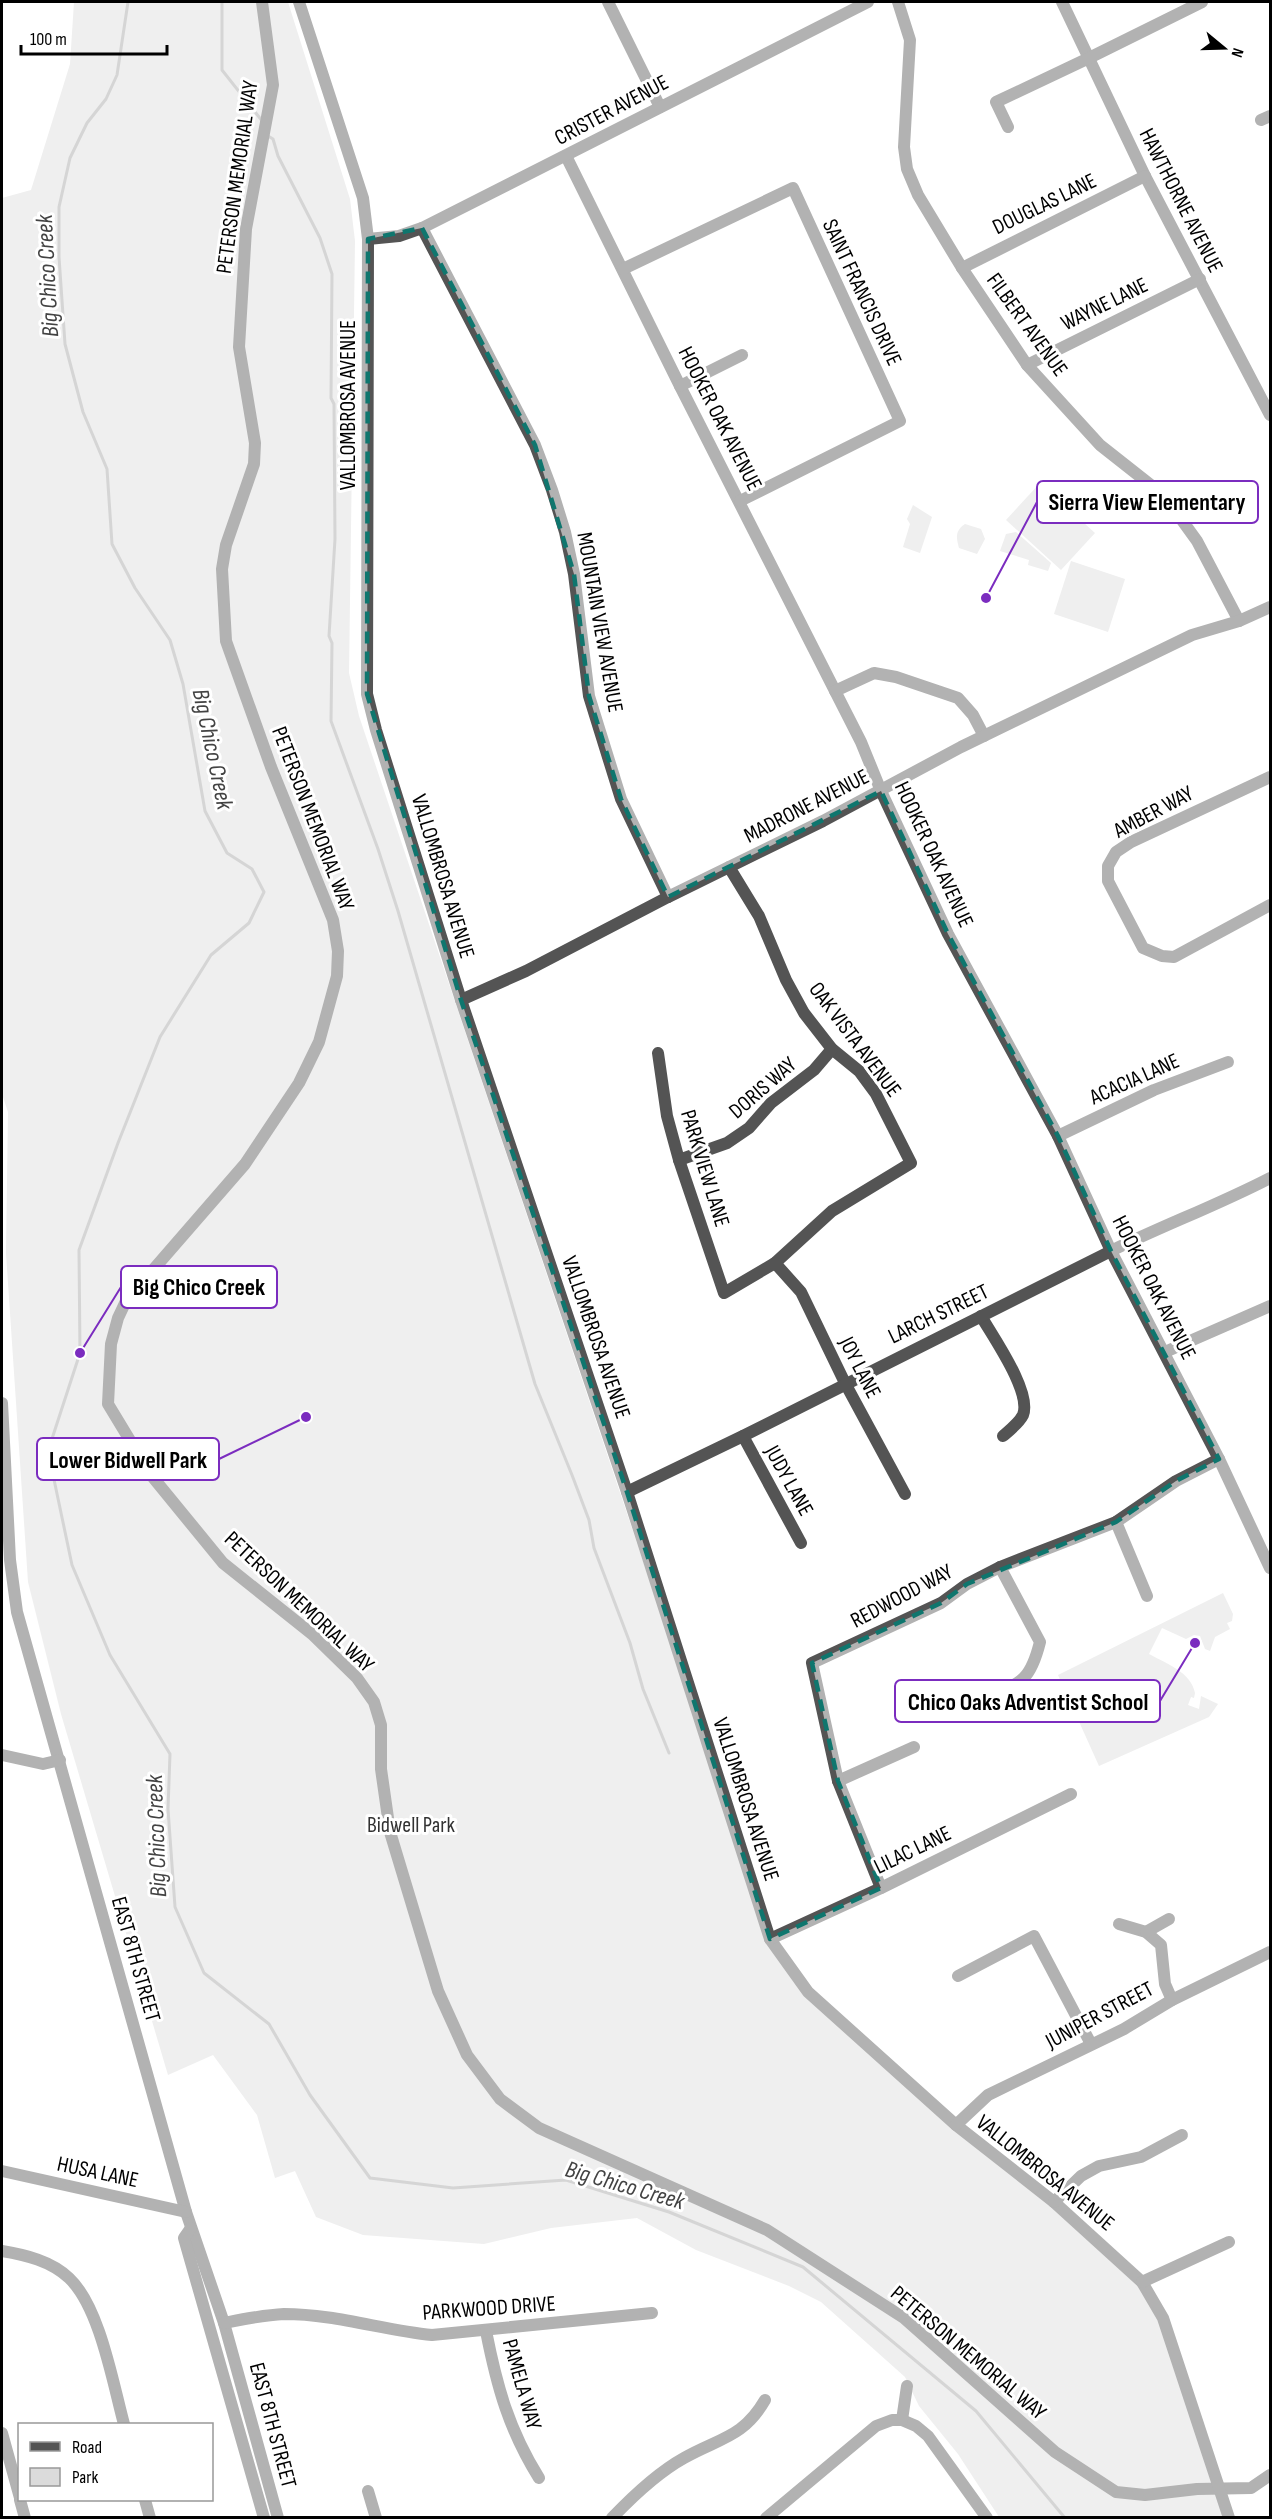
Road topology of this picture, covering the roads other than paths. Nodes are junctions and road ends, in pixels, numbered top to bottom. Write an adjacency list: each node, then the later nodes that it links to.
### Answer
1 (262, 2): 91 (street, PETERSON MEMORIAL WAY)
2 (299, 2): 14 (street, VALLOMBROSA AVENUE)
3 (608, 2): 9 (street)
4 (868, 2): 9 (street, CRISTER AVENUE)
5 (898, 2): 15 (street, FILBERT AVENUE)
6 (1062, 2): 8 (street, HAWTHORNE AVENUE)
7 (1202, 2): 8 (street)
8 (1089, 58): 10 (street); 12 (street, HAWTHORNE AVENUE)
9 (660, 107): 11 (street, CRISTER AVENUE)
10 (1008, 127)
11 (566, 156): 13 (street, CRISTER AVENUE); 16 (street, HOOKER OAK AVENUE)
12 (1145, 177): 15 (street, DOUGLAS LANE); 17 (street, HAWTHORNE AVENUE)
13 (422, 228): 14 (street, CRISTER AVENUE); 30 (street, MOUNTAIN VIEW AVENUE)
14 (368, 238): 32 (street, VALLOMBROSA AVENUE)
15 (962, 268): 19 (street, FILBERT AVENUE)
16 (623, 269): 20 (street, HOOKER OAK AVENUE); 22 (street, SAINT FRANCIS DRIVE)
17 (1200, 279): 19 (street, WAYNE LANE); 21 (street, HAWTHORNE AVENUE)
18 (742, 355): 20 (street)
19 (1027, 365): 24 (street, FILBERT AVENUE)
20 (680, 386): 22 (street, HOOKER OAK AVENUE)
21 (1270, 415)
22 (740, 501): 25 (street, HOOKER OAK AVENUE)
23 (1270, 608): 24 (street, MADRONE AVENUE)
24 (1239, 621): 26 (street, MADRONE AVENUE)
25 (835, 691): 26 (street); 28 (street, HOOKER OAK AVENUE)
26 (984, 736): 28 (street, MADRONE AVENUE)
27 (1270, 777): 31 (street, AMBER WAY)
28 (881, 791): 29 (street, MADRONE AVENUE); 36 (street, HOOKER OAK AVENUE)
29 (729, 867): 30 (street, MADRONE AVENUE); 33 (street, OAK VISTA AVENUE)
30 (668, 897): 32 (street, MADRONE AVENUE)
31 (1270, 905)
32 (461, 1000): 50 (street, VALLOMBROSA AVENUE)
33 (832, 1049): 37 (street, DORIS WAY); 40 (street, OAK VISTA AVENUE)
34 (657, 1053): 37 (street, PARK VIEW LANE)
35 (1228, 1062): 36 (street, ACACIA LANE)
36 (1058, 1136): 39 (street, HOOKER OAK AVENUE)
37 (679, 1160): 41 (street, PARK VIEW LANE)
38 (1270, 1178): 39 (street, LARCH STREET)
39 (1111, 1251): 43 (street, LARCH STREET); 44 (street, HOOKER OAK AVENUE)
40 (775, 1263): 41 (street, OAK VISTA AVENUE); 45 (street, JOY LANE)
41 (724, 1293)
42 (1270, 1306): 44 (street)
43 (981, 1316): 45 (street, LARCH STREET); 48 (street)
44 (1165, 1352): 49 (street, HOOKER OAK AVENUE)
45 (845, 1383): 47 (street, LARCH STREET); 51 (street, JOY LANE)
46 (2, 1403): 60 (street, EAST 8TH STREET)
47 (743, 1436): 50 (street, LARCH STREET); 53 (street, JUDY LANE)
48 (1003, 1436)
49 (1219, 1459): 52 (street, REDWOOD WAY); 54 (street, HOOKER OAK AVENUE)
50 (627, 1492): 67 (street, VALLOMBROSA AVENUE)
51 (905, 1494)
52 (1116, 1522): 55 (street, REDWOOD WAY); 56 (street)
53 (801, 1543)
54 (1270, 1564)
55 (999, 1567): 57 (street); 61 (street, REDWOOD WAY)
56 (1147, 1596)
57 (984, 1698)
58 (914, 1747): 61 (street)
59 (2, 1755): 60 (street)
60 (60, 1760): 76 (street, EAST 8TH STREET)
61 (838, 1781): 63 (street, REDWOOD WAY)
62 (1071, 1794): 63 (street, LILAC LANE)
63 (881, 1888): 67 (street, LILAC LANE)
64 (1169, 1919): 66 (street)
65 (1119, 1924): 66 (street)
66 (1146, 1932): 70 (street)
67 (770, 1939): 72 (street, VALLOMBROSA AVENUE)
68 (1270, 1952): 70 (street, JUNIPER STREET)
69 (958, 1976): 71 (street)
70 (1172, 2000): 71 (street, JUNIPER STREET)
71 (1091, 2044): 72 (street, JUNIPER STREET)
72 (956, 2125): 75 (street, VALLOMBROSA AVENUE)
73 (1182, 2135): 75 (street)
74 (2, 2171): 76 (street, HUSA LANE)
75 (1054, 2202): 80 (street, VALLOMBROSA AVENUE)
76 (186, 2211): 77 (street, EAST 8TH STREET)
77 (191, 2228): 82 (street, EAST 8TH STREET); 98 (street)
78 (1229, 2242): 80 (street)
79 (2, 2250): 87 (street)
80 (1142, 2282): 91 (street, VALLOMBROSA AVENUE)
81 (652, 2313): 83 (street, PARKWOOD DRIVE)
82 (224, 2323): 83 (street, PARKWOOD DRIVE); 99 (street, EAST 8TH STREET)
83 (486, 2331): 90 (street, PAMELA WAY)
84 (907, 2386): 86 (street)
85 (765, 2400): 101 (street)
86 (902, 2420): 102 (street); 103 (street)
87 (124, 2423)
88 (2, 2433): 93 (street)
89 (1270, 2475): 91 (street, PETERSON MEMORIAL WAY)
90 (539, 2478)
91 (1219, 2490): 104 (street, VALLOMBROSA AVENUE)
92 (368, 2491): 100 (street)
93 (18, 2492)
94 (21, 2501): 96 (street)
95 (146, 2501): 97 (street)
96 (25, 2517)
97 (150, 2517)
98 (264, 2517)
99 (278, 2517)
100 (376, 2517)
101 (612, 2517)
102 (766, 2517)
103 (987, 2517)
104 (1229, 2517)

